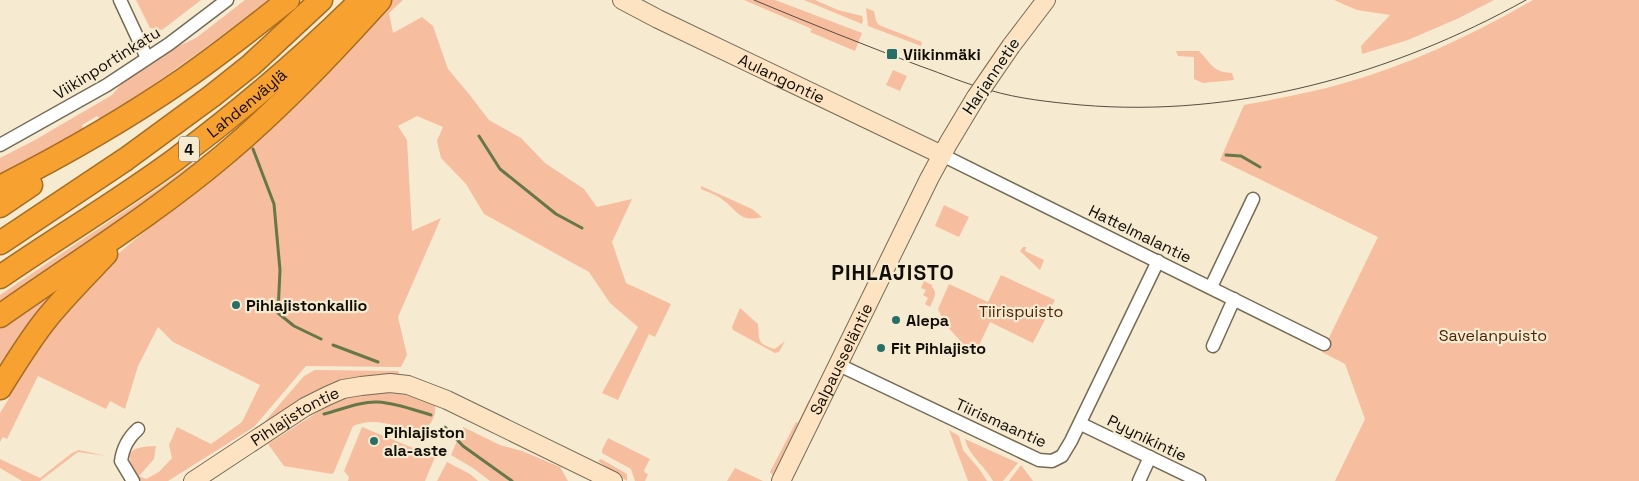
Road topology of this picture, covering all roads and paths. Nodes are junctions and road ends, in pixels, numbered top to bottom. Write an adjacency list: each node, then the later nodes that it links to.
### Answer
1 (120, 0): 9 (street)
2 (227, 0): 9 (street, Viikinportinkatu)
3 (288, 0): 10 (highway)
4 (321, 0): 17 (highway, Lahdenväylä / 4)
5 (361, 0): 19 (highway, Lahdenväylä / 4)
6 (380, 0): 14 (highway)
7 (622, 0): 12 (street, Aulangontie)
8 (1046, 0): 12 (street, Harjannetie, bridge)
9 (148, 58): 11 (street, Viikinportinkatu)
10 (144, 106): 13 (highway); 16 (highway)
11 (0, 144)
12 (942, 155): 18 (street, Hattelmalantie); 25 (street, Salpausseläntie)
13 (0, 187)
14 (168, 199): 22 (highway); 26 (highway)
15 (1253, 199): 20 (street)
16 (0, 206)
17 (0, 243)
18 (1158, 261): 20 (street, Hattelmalantie); 27 (street, Tiirismaantie)
19 (0, 277)
20 (1211, 287): 21 (street, Hattelmalantie)
21 (1234, 299): 23 (street, Hattelmalantie); 24 (street)
22 (0, 316)
23 (1324, 344)
24 (1213, 346)
25 (839, 365): 27 (street, Tiirismaantie); 33 (street, Salpausseläntie)
26 (0, 388)
27 (1081, 424): 29 (street, Pyynikintie)
28 (138, 429): 30 (street)
29 (1150, 457): 34 (street); 35 (street, Pyynikintie)
30 (133, 481)
31 (194, 481): 32 (street, Pihlajistontie)
32 (613, 481)
33 (781, 481)
34 (1139, 481)
35 (1199, 481)

